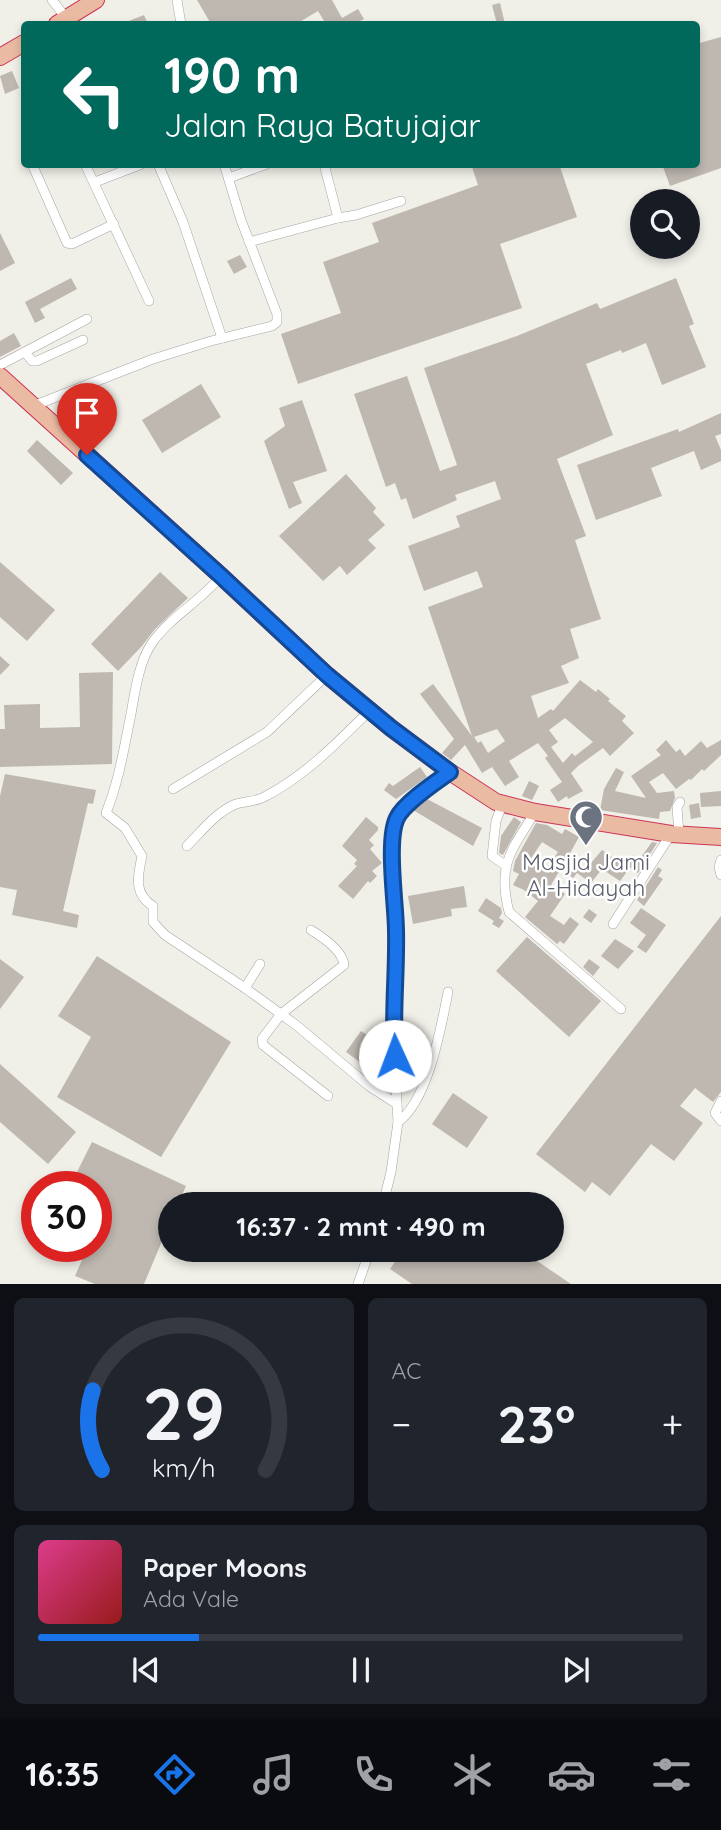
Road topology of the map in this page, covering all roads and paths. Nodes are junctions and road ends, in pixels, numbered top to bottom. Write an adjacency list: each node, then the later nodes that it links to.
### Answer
1 (52, 0): 4 (street)
2 (96, 0): 5 (highway)
3 (177, 0): 6 (street)
4 (62, 21)
5 (64, 21)
6 (180, 21)
7 (21, 46): 8 (highway)
8 (0, 57)
9 (34, 168): 20 (street)
10 (87, 168): 17 (street)
11 (131, 168): 17 (street)
12 (160, 168): 24 (street)
13 (225, 168): 16 (street)
14 (256, 168): 16 (street)
15 (325, 168): 19 (street)
16 (229, 178): 21 (street)
17 (95, 181): 20 (street)
18 (401, 201): 19 (street)
19 (338, 218): 21 (street)
20 (114, 224): 22 (street)
21 (249, 242): 24 (street)
22 (149, 301)
23 (87, 319): 26 (street)
24 (222, 338): 29 (street)
25 (83, 340): 26 (street)
26 (24, 352): 27 (street)
27 (0, 365)
28 (0, 376): 29 (highway)
29 (33, 406): 30 (highway)
30 (221, 576): 31 (highway); 47 (street)
31 (327, 675): 32 (highway); 34 (street)
32 (370, 710): 33 (highway); 40 (street)
33 (450, 772): 36 (highway); 53 (street)
34 (173, 789)
35 (680, 802): 38 (street)
36 (502, 804): 37 (highway); 42 (street)
37 (535, 812): 38 (highway); 42 (street)
38 (675, 834): 39 (highway); 44 (street)
39 (721, 837)
40 (187, 846)
41 (721, 860): 43 (street)
42 (505, 865): 49 (street)
43 (721, 875)
44 (612, 924)
45 (311, 930): 50 (street)
46 (260, 964): 47 (street)
47 (245, 988): 50 (street)
48 (447, 992): 55 (street)
49 (621, 1009)
50 (281, 1014): 51 (street); 53 (street)
51 (328, 1096)
52 (721, 1101): 54 (street)
53 (397, 1104): 55 (street)
54 (721, 1121)
55 (398, 1122): 56 (street)
56 (386, 1192)
57 (366, 1262): 58 (street)
58 (358, 1284)

